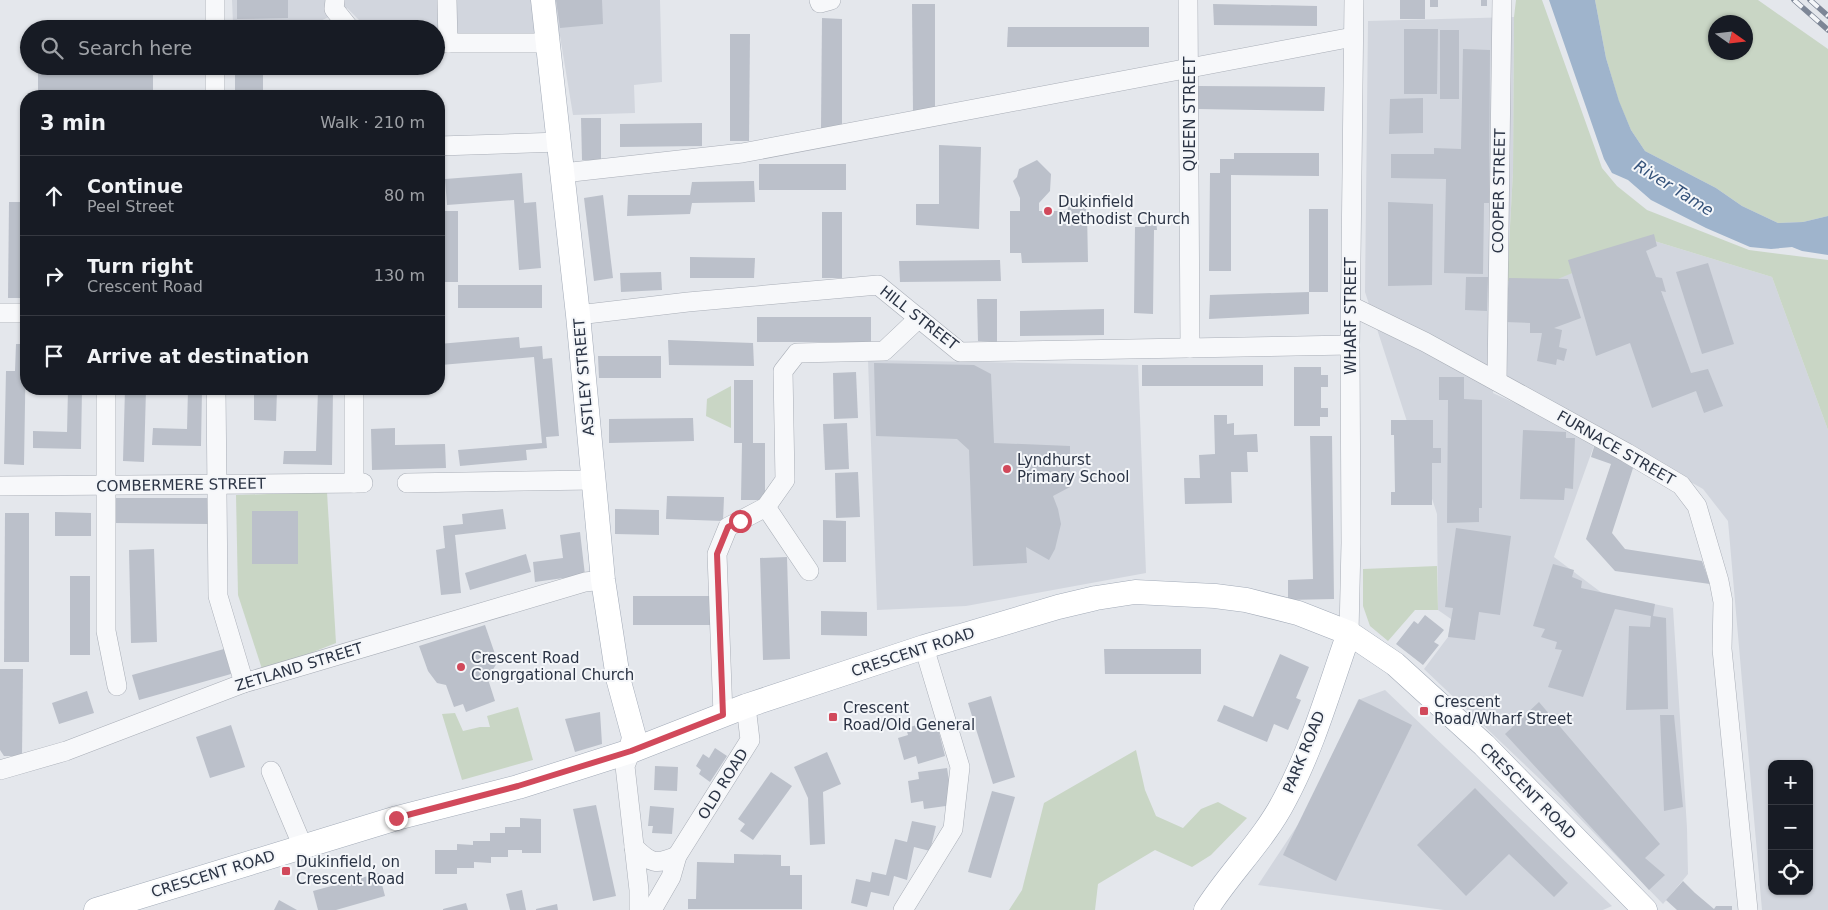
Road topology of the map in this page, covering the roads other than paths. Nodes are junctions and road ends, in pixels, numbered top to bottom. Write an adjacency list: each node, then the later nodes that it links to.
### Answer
1 (215, 0): 10 (street)
2 (335, 0): 11 (street)
3 (446, 0): 12 (street)
4 (543, 0): 15 (main road, ASTLEY STREET)
5 (819, 0): 6 (street)
6 (831, 0)
7 (1188, 0): 16 (street, QUEEN STREET)
8 (1354, 0): 13 (street, WHARF STREET)
9 (1502, 0): 29 (street, COOPER STREET)
10 (215, 20)
11 (343, 20)
12 (444, 20)
13 (1353, 37): 16 (street); 22 (street, WHARF STREET)
14 (445, 43): 15 (street)
15 (547, 43): 19 (main road, ASTLEY STREET)
16 (1190, 68): 21 (street); 28 (street, QUEEN STREET)
17 (215, 75): 18 (street)
18 (215, 90)
19 (560, 142): 20 (street); 21 (main road, ASTLEY STREET)
20 (445, 146)
21 (563, 173): 25 (main road, ASTLEY STREET)
22 (1351, 306): 27 (street, WHARF STREET); 29 (street, FURNACE STREET)
23 (0, 313): 24 (street)
24 (20, 313)
25 (578, 315): 26 (street, HILL STREET); 33 (main road, ASTLEY STREET)
26 (919, 318): 28 (street, HILL STREET); 38 (street)
27 (1350, 345): 28 (street, HILL STREET); 41 (street, WHARF STREET)
28 (1190, 348)
29 (1497, 381): 59 (street, FURNACE STREET)
30 (216, 395): 35 (street)
31 (354, 395): 35 (street, COMBERMERE STREET)
32 (106, 398): 36 (street)
33 (593, 480): 34 (street); 40 (main road, ASTLEY STREET)
34 (407, 483)
35 (217, 484): 36 (street, COMBERMERE STREET); 43 (street)
36 (106, 485): 37 (street, COMBERMERE STREET); 44 (street)
37 (0, 486)
38 (766, 507): 39 (street); 46 (street)
39 (810, 571)
40 (603, 580): 43 (street, ZETLAND STREET); 47 (main road, ASTLEY STREET)
41 (1349, 632): 42 (main road, CRESCENT ROAD); 57 (main road, PARK ROAD); 58 (main road, CRESCENT ROAD)
42 (924, 647): 45 (main road, CRESCENT ROAD); 56 (street)
43 (244, 683): 48 (street, ZETLAND STREET)
44 (117, 686)
45 (746, 706): 46 (main road, CRESCENT ROAD); 52 (street, OLD ROAD)
46 (723, 715): 47 (main road, CRESCENT ROAD)
47 (631, 751): 50 (main road, CRESCENT ROAD); 51 (street)
48 (0, 770)
49 (271, 771): 50 (street)
50 (303, 847): 53 (main road, CRESCENT ROAD)
51 (634, 847): 52 (street); 54 (street)
52 (677, 856): 55 (street, OLD ROAD)
53 (96, 910)
54 (639, 910)
55 (652, 910)
56 (903, 910)
57 (1206, 910)
58 (1645, 910)
59 (1748, 910)

